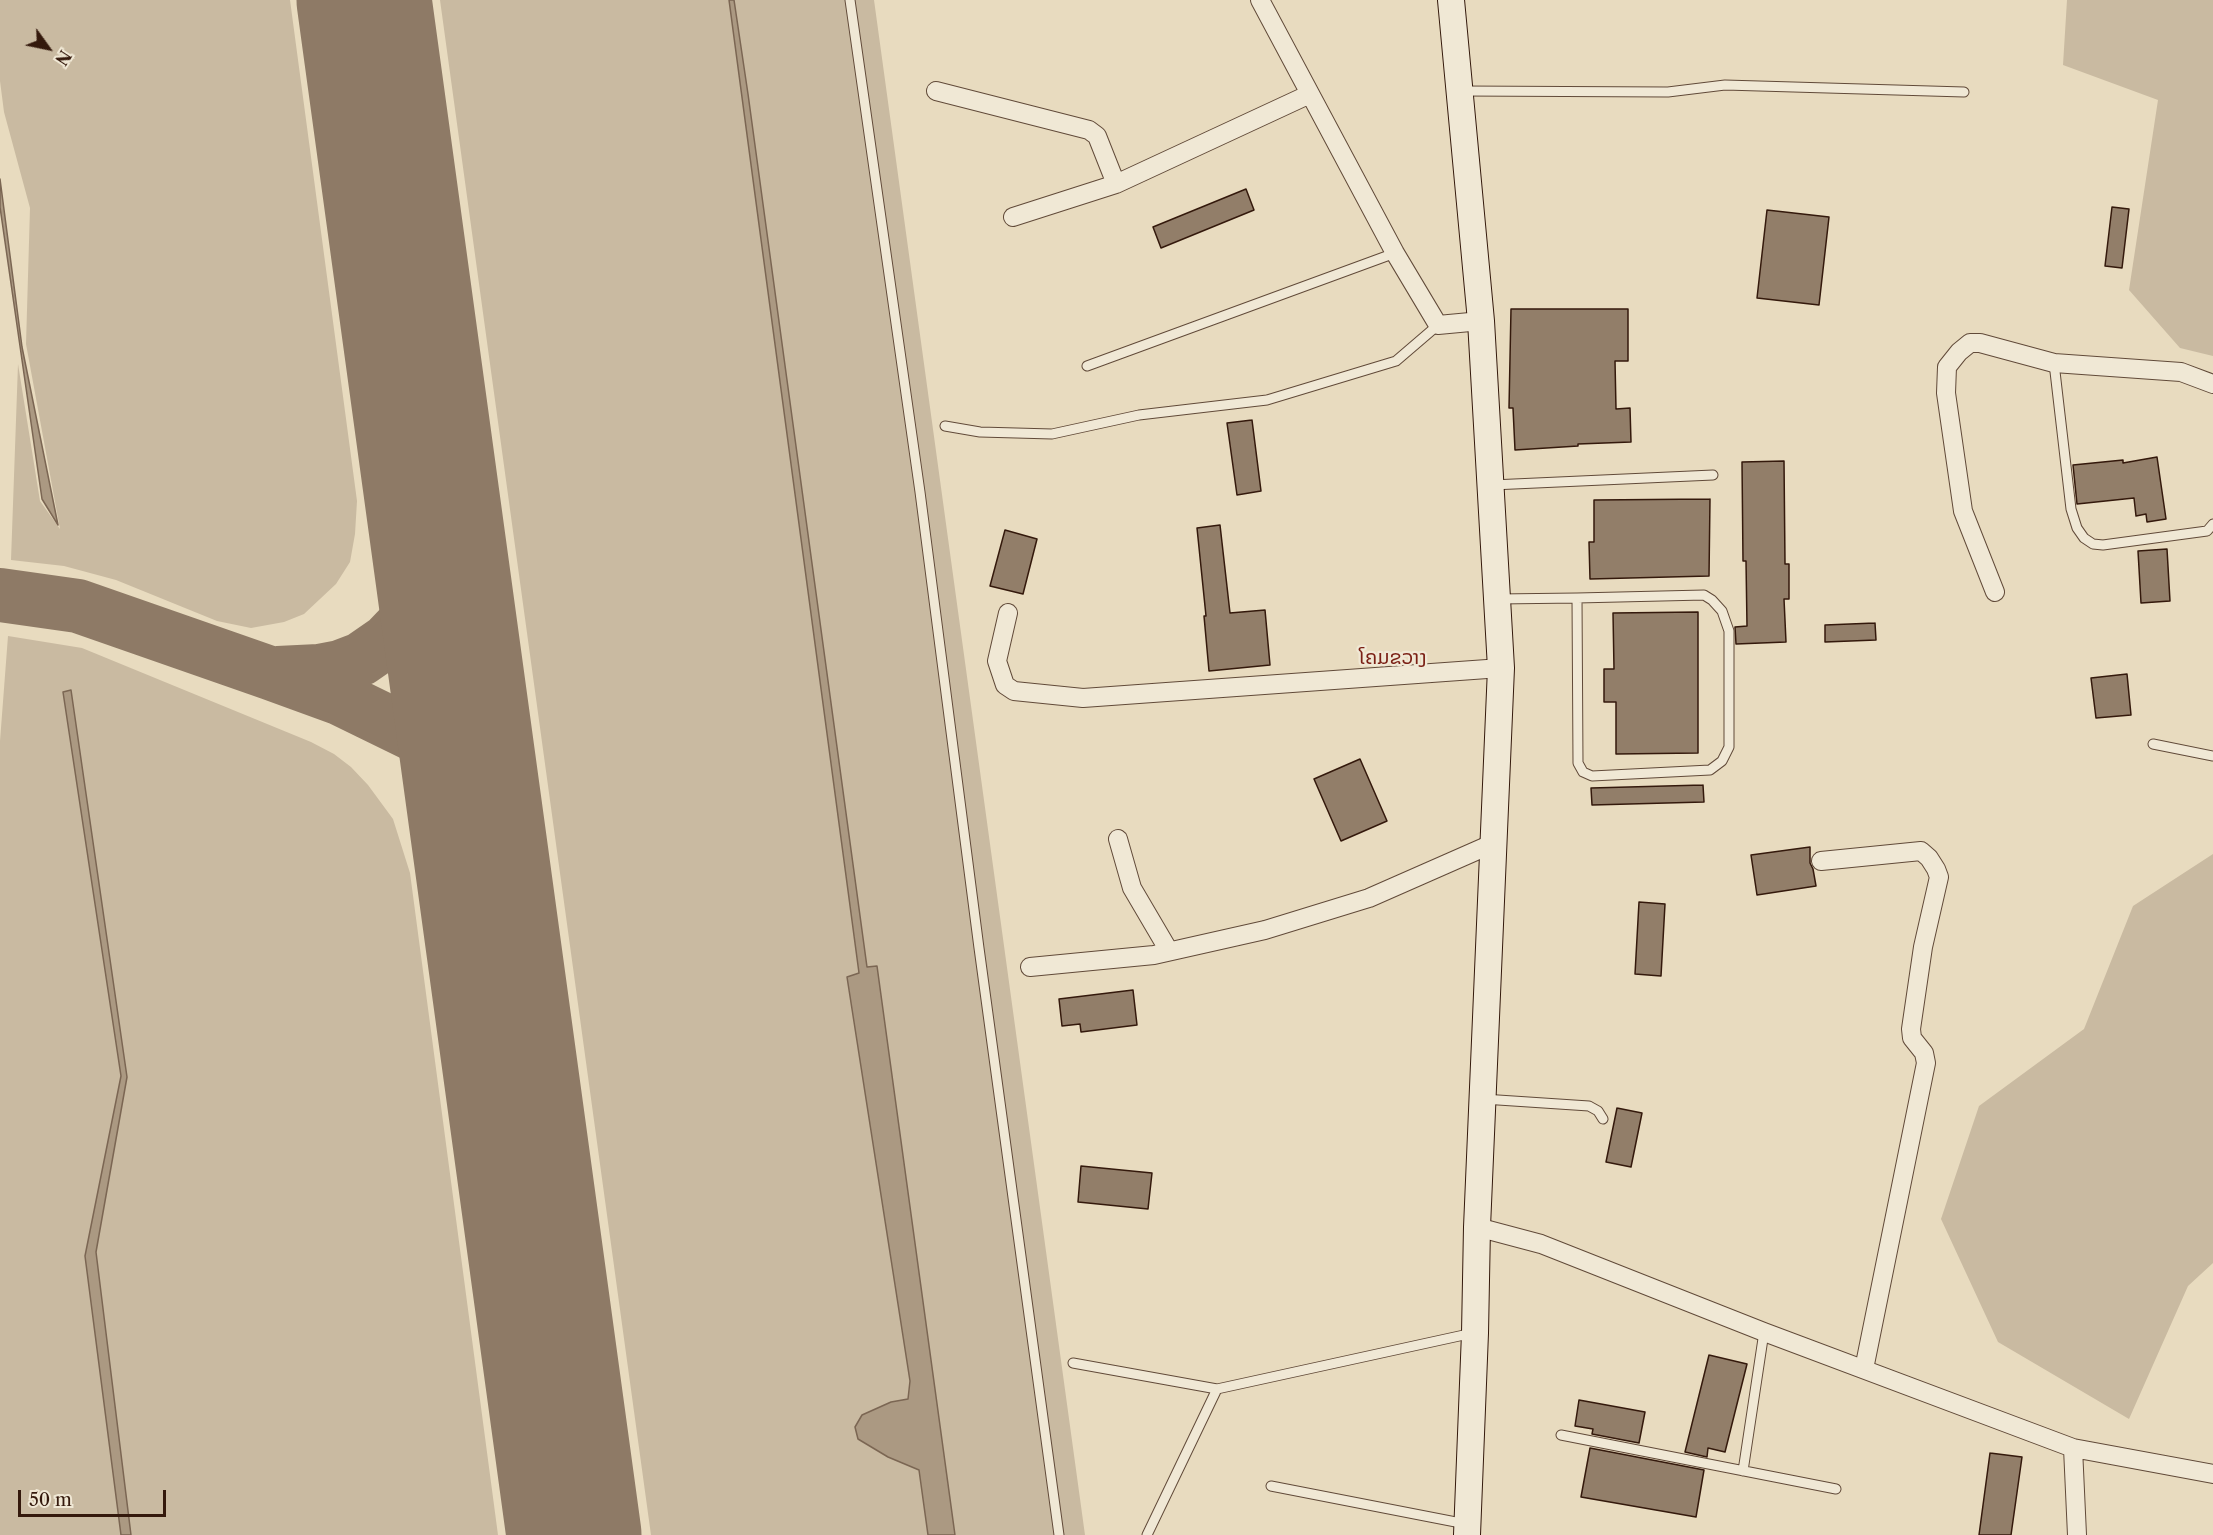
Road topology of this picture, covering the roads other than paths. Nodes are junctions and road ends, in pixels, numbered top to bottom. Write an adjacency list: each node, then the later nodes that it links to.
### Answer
1 (850, 0): 47 (lane)
2 (1260, 0): 7 (street)
3 (1451, 0): 5 (main road)
4 (936, 91): 8 (street)
5 (1460, 91): 6 (lane); 11 (main road)
6 (1964, 92)
7 (1310, 94): 8 (street); 10 (street)
8 (1116, 184): 9 (street)
9 (1013, 217)
10 (1395, 253): 12 (street); 14 (lane)
11 (1481, 321): 12 (street); 18 (main road)
12 (1438, 325): 16 (lane)
13 (2054, 363): 15 (street); 19 (lane); 20 (street)
14 (1087, 366)
15 (2213, 384)
16 (945, 426)
17 (1713, 475): 18 (lane)
18 (1492, 485): 22 (main road)
19 (2213, 524)
20 (1995, 592)
21 (1577, 598): 21 (lane); 22 (lane)
22 (1498, 599): 24 (main road)
23 (1008, 613): 24 (street)
24 (1501, 668): 28 (main road)
25 (2153, 744): 26 (lane)
26 (2213, 756)
27 (1118, 839): 30 (street)
28 (1494, 843): 30 (street); 32 (main road)
29 (1821, 861): 38 (street)
30 (1169, 951): 31 (street)
31 (1030, 967)
32 (1483, 1099): 33 (lane); 34 (main road)
33 (1603, 1119)
34 (1477, 1227): 35 (street); 36 (main road)
35 (1764, 1332): 38 (street); 42 (lane)
36 (1475, 1333): 39 (lane); 46 (main road)
37 (1073, 1363): 39 (lane)
38 (1864, 1369): 41 (street)
39 (1217, 1389): 48 (lane)
40 (1561, 1435): 42 (lane)
41 (2073, 1448): 43 (street); 49 (street)
42 (1743, 1471): 45 (lane)
43 (2213, 1474)
44 (1271, 1486): 46 (lane)
45 (1836, 1490)
46 (1467, 1530)
47 (1059, 1535)
48 (1147, 1535)
49 (2077, 1535)

